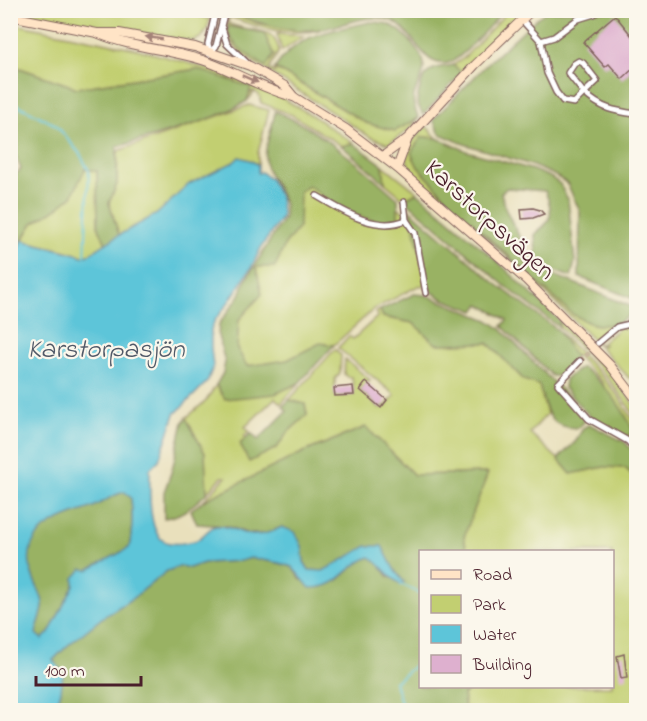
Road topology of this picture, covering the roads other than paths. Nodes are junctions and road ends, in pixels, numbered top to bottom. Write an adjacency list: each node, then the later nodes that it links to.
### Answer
1 (216, 10): 12 (street)
2 (225, 10): 9 (street)
3 (532, 10): 7 (main road)
4 (631, 10): 8 (street)
5 (594, 14): 11 (street)
6 (10, 16): 10 (main road, Karstorpsvägen)
7 (522, 20): 11 (street); 18 (main road)
8 (636, 21)
9 (222, 25): 12 (street); 14 (street)
10 (97, 33): 12 (main road, Karstorpsvägen, one-way to 10); 13 (main road, Karstorpsvägen)
11 (541, 41): 15 (street)
12 (210, 51): 13 (street); 14 (main road, Karstorpsvägen)
13 (206, 61): 16 (main road, Karstorpsvägen, one-way to 16)
14 (250, 66): 16 (main road, Karstorpsvägen)
15 (584, 93): 15 (street); 17 (street)
16 (294, 97): 19 (main road, Karstorpsvägen)
17 (636, 114)
18 (408, 138): 19 (main road); 20 (main road)
19 (382, 156): 20 (main road, Karstorpsvägen)
20 (397, 168): 30 (main road, Karstorpsvägen)
21 (317, 196): 23 (street)
22 (404, 202): 23 (street)
23 (406, 220): 24 (street)
24 (426, 293)
25 (636, 308): 26 (street)
26 (630, 324): 27 (street); 28 (street)
27 (636, 328)
28 (598, 343)
29 (580, 362): 32 (street)
30 (633, 388): 31 (main road, Karstorpsvägen)
31 (636, 399)
32 (636, 451)

